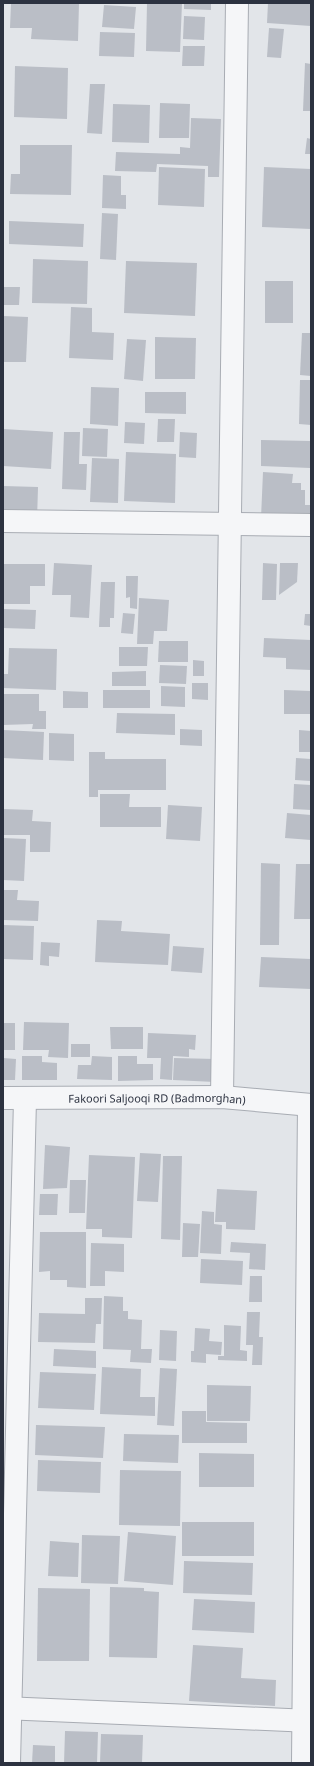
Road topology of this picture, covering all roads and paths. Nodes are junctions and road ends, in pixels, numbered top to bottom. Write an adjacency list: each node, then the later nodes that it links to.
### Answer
1 (237, 3): 3 (street)
2 (3, 521): 3 (street)
3 (230, 524): 4 (street); 5 (street)
4 (311, 525)
5 (222, 1097): 7 (street, Fakoori Saljooqi RD (Badmorghan)); 8 (street, Fakoori Saljooqi RD (Badmorghan))
6 (3, 1098): 7 (street, Fakoori Saljooqi RD (Badmorghan))
7 (25, 1099): 9 (street)
8 (310, 1105): 10 (street)
9 (6, 1708): 10 (street); 11 (street)
10 (307, 1721): 12 (street)
11 (9, 1763)
12 (303, 1763)

